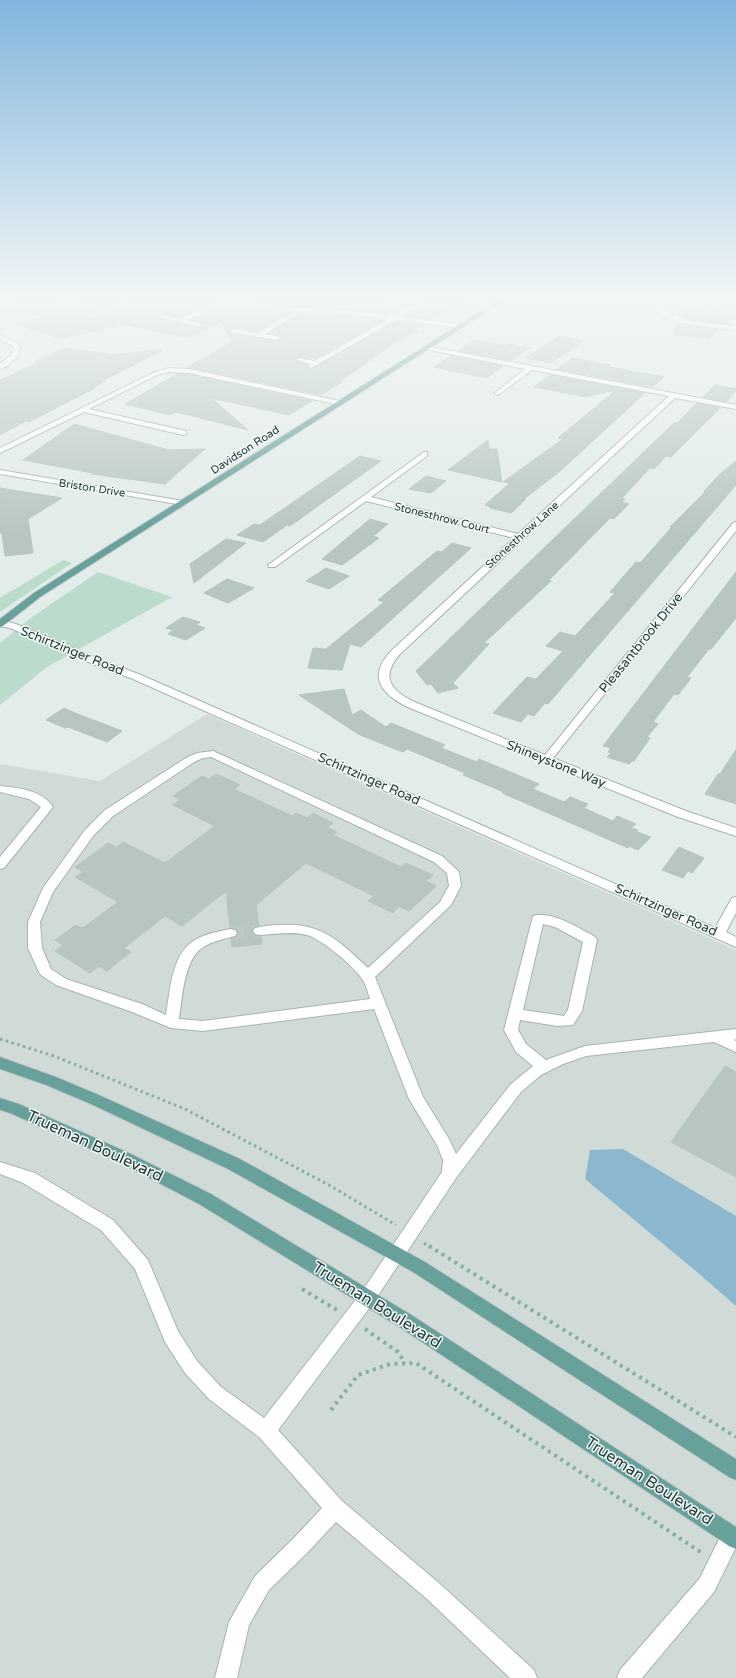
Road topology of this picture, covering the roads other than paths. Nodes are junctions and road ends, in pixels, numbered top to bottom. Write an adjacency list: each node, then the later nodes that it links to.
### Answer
1 (148, 377): 10 (street)
2 (219, 377): 8 (street)
3 (380, 377): 8 (main road, Davidson Road)
4 (519, 377): 6 (street)
5 (580, 377): 7 (street)
6 (498, 393)
7 (674, 395): 9 (street); 18 (street, Stonesthrow Lane)
8 (340, 403): 16 (main road, Davidson Road)
9 (736, 407)
10 (83, 410): 11 (street); 12 (street)
11 (183, 433)
12 (0, 451)
13 (424, 454): 15 (street)
14 (0, 472): 16 (street, Briston Drive)
15 (365, 498): 18 (street, Stonesthrow Court); 19 (street)
16 (183, 503): 20 (main road, Davidson Road)
17 (736, 525): 22 (street, Pleasantbrook Drive)
18 (519, 537): 21 (street, Stonesthrow Lane)
19 (272, 565)
20 (0, 623): 29 (street, Schirtzinger Road)
21 (385, 682): 22 (street, Shineystone Way)
22 (546, 760): 24 (street, Shineystone Way)
23 (0, 789): 25 (street)
24 (736, 832)
25 (0, 865)
26 (736, 901): 29 (street)
27 (260, 931): 31 (street)
28 (230, 933): 34 (street)
29 (718, 934): 30 (street, Schirtzinger Road)
30 (736, 942)
31 (368, 976): 32 (street); 34 (street)
32 (378, 1002): 34 (street); 42 (street)
33 (515, 1014): 33 (street); 39 (street)
34 (171, 1023)
35 (736, 1034): 36 (street)
36 (715, 1036): 37 (street); 39 (street)
37 (736, 1047)
38 (0, 1063): 43 (main road)
39 (545, 1067): 42 (street)
40 (0, 1104): 44 (main road, Trueman Boulevard)
41 (1, 1170): 45 (street)
42 (450, 1173): 43 (street)
43 (397, 1254): 44 (street); 46 (main road)
44 (367, 1298): 45 (street); 48 (main road, Trueman Boulevard)
45 (266, 1431): 47 (street)
46 (736, 1470)
47 (335, 1508): 49 (street); 50 (street)
48 (734, 1537): 51 (street)
49 (226, 1678)
50 (526, 1678)
51 (628, 1678)

